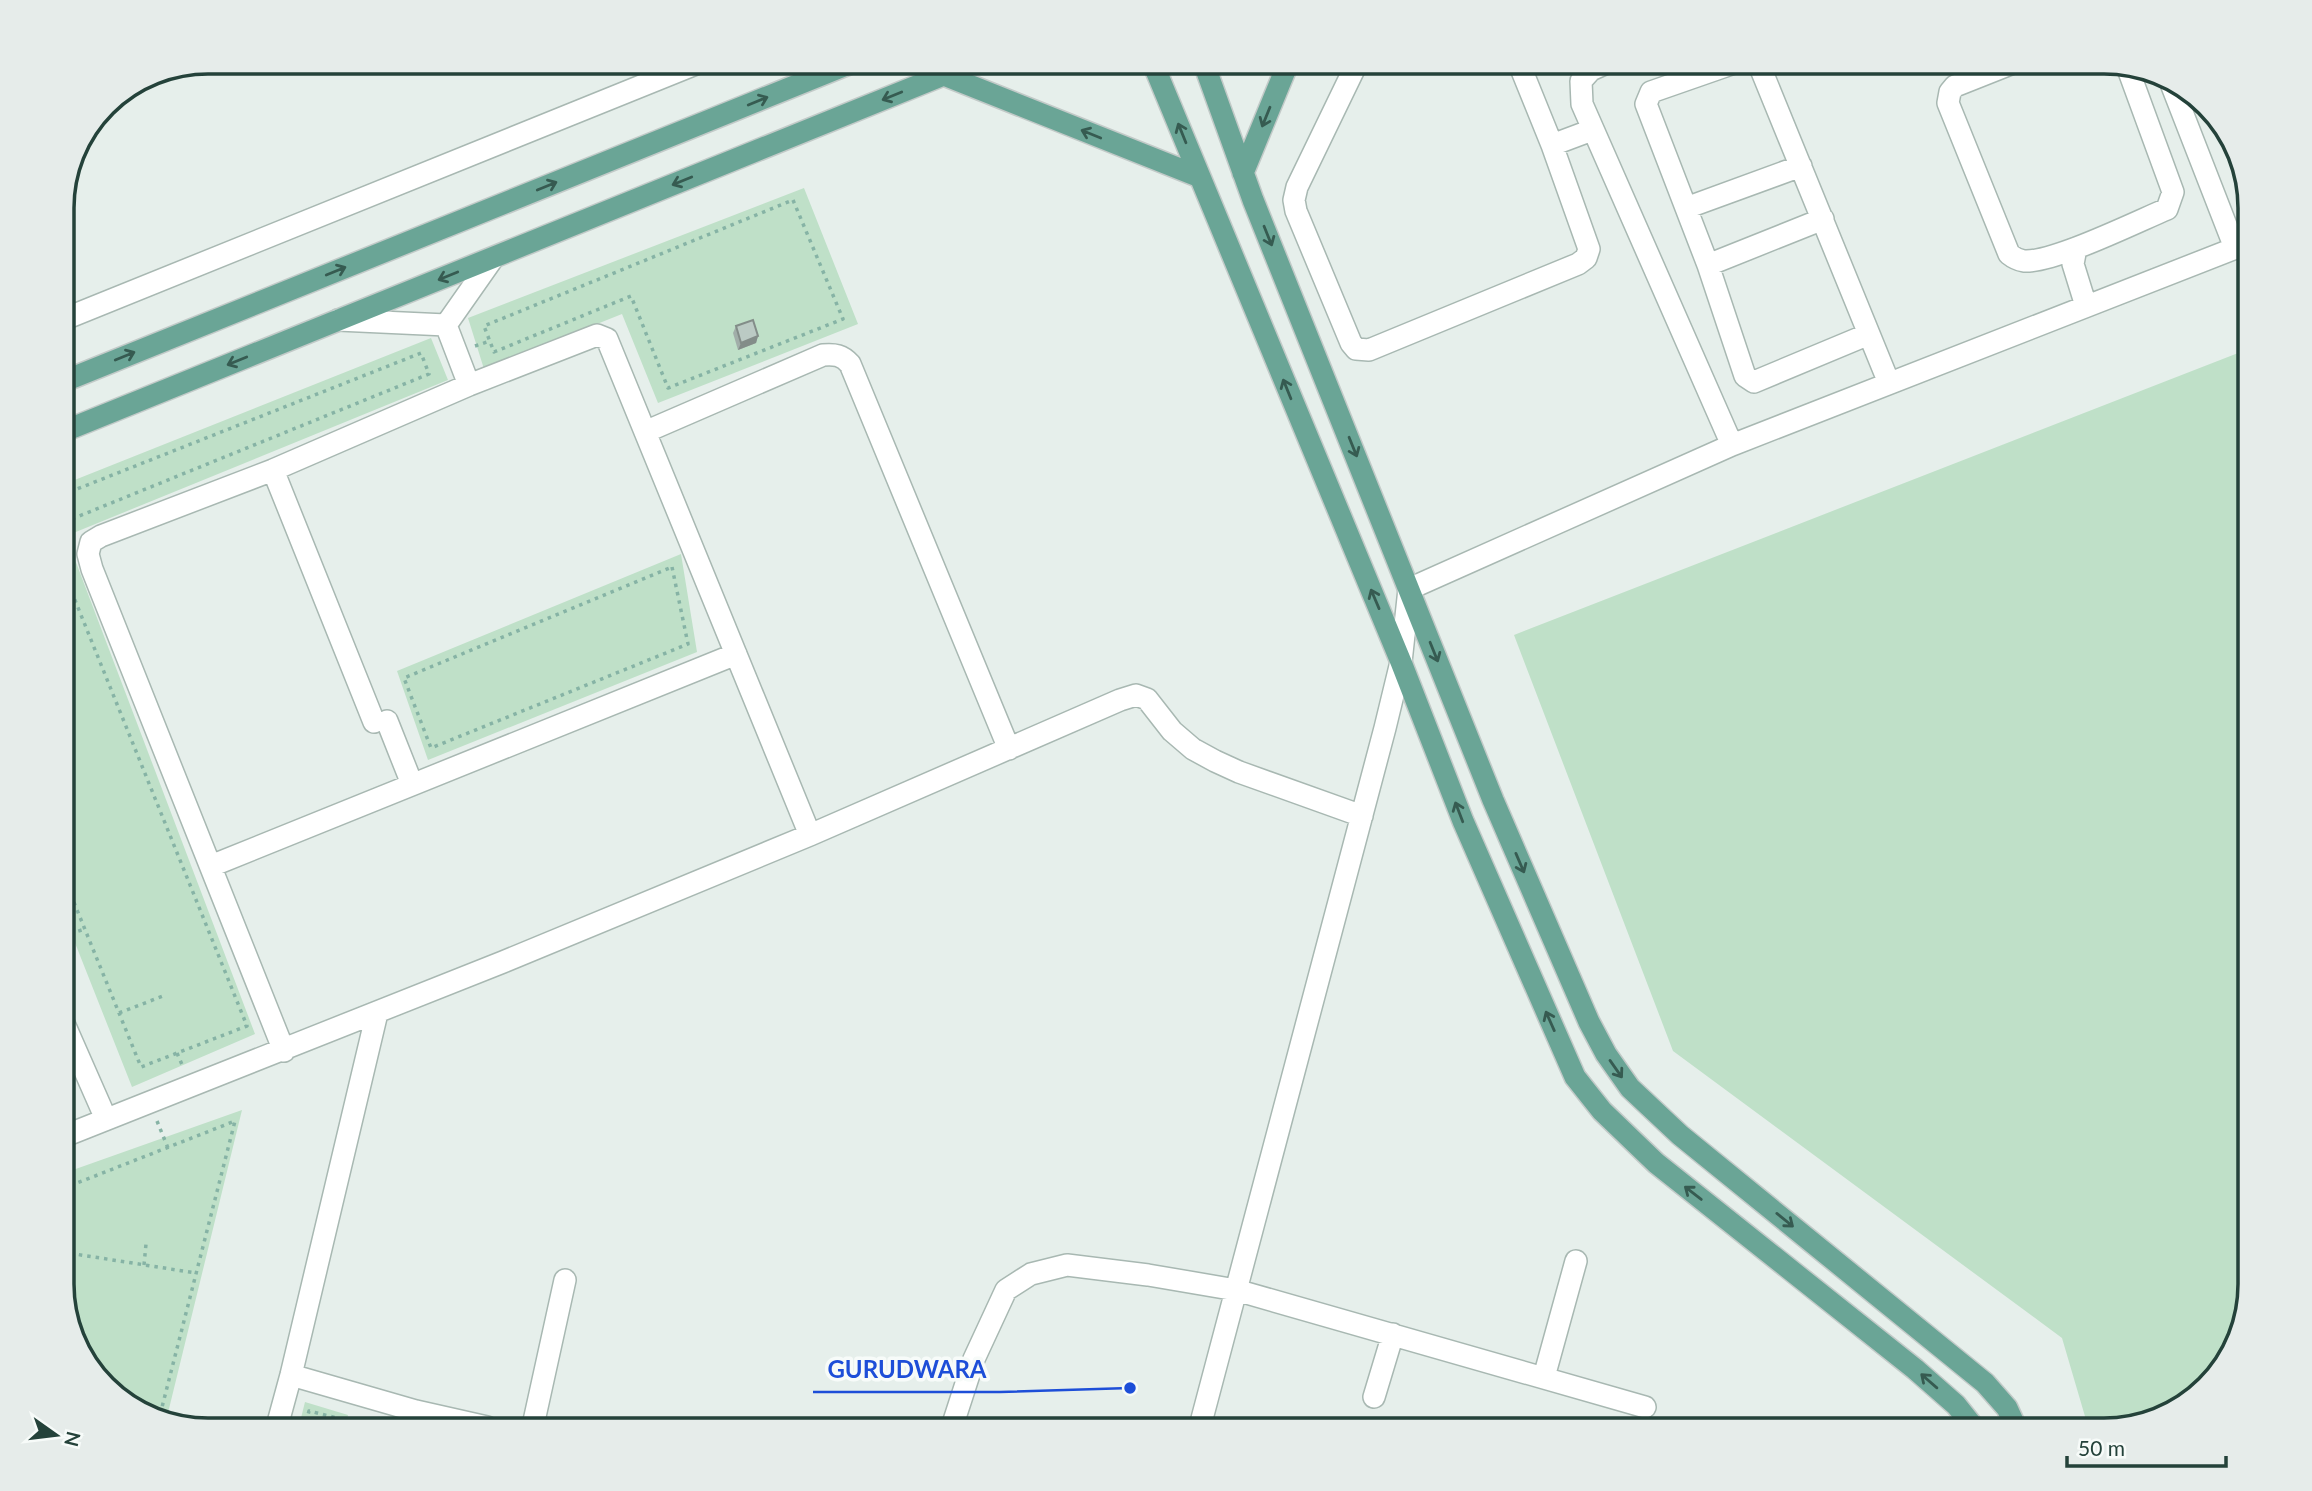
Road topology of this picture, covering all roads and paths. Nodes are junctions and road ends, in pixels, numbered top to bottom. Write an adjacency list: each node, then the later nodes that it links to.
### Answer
1 (671, 74): 28 (street)
2 (824, 74): 33 (main road, one-way to 2)
3 (1157, 74): 19 (main road, one-way to 3)
4 (1208, 74): 18 (main road)
5 (1284, 74): 18 (main road, one-way to 18)
6 (1352, 74): 16 (street)
7 (1523, 74): 16 (street)
8 (1587, 74): 15 (street)
9 (1703, 74): 20 (street)
10 (1763, 74): 17 (street)
11 (1985, 74): 24 (street)
12 (944, 75): 19 (main road, one-way to 12); 25 (main road, one-way to 25)
13 (2131, 77): 24 (street)
14 (2176, 94): 22 (street)
15 (1592, 130): 16 (street); 38 (street)
16 (1552, 145)
17 (1801, 166): 20 (street); 21 (street)
18 (1243, 173): 43 (main road, one-way to 43)
19 (1200, 177): 46 (main road, one-way to 19)
20 (1686, 208): 26 (street)
21 (1823, 219): 26 (street); 31 (street)
22 (2238, 234)
23 (2238, 247): 27 (street)
24 (2076, 248): 27 (street)
25 (493, 258): 29 (main road, one-way to 29); 30 (street)
26 (1708, 265): 31 (street)
27 (2086, 306): 34 (street)
28 (74, 315)
29 (338, 320): 30 (street); 36 (main road, one-way to 36)
30 (446, 324): 35 (street)
31 (1869, 334): 34 (street)
32 (494, 352): 32 (path)
33 (74, 377)
34 (1889, 383): 38 (street)
35 (469, 385): 37 (street); 39 (street)
36 (74, 427)
37 (645, 432): 45 (street); 47 (street)
38 (1732, 445): 43 (street)
39 (272, 470): 48 (street); 51 (street)
40 (74, 490): 41 (path)
41 (74, 518)
42 (672, 567): 42 (path)
43 (1409, 589): 46 (street); 86 (main road, one-way to 86)
44 (74, 598): 56 (path)
45 (736, 654): 48 (street); 50 (street)
46 (1401, 662): 49 (street); 85 (main road, one-way to 46)
47 (1009, 749): 49 (street); 50 (street)
48 (412, 784): 51 (street)
49 (1362, 816): 71 (street)
50 (810, 835): 57 (street)
51 (211, 866): 59 (street)
52 (74, 902): 53 (path)
53 (85, 929): 54 (path); 56 (path)
54 (74, 932)
55 (163, 996): 56 (path)
56 (118, 1013)
57 (377, 1013): 59 (street); 73 (street)
58 (74, 1046): 61 (street)
59 (284, 1051): 60 (street)
60 (149, 1103): 61 (street); 63 (path)
61 (106, 1119): 62 (street)
62 (74, 1132)
63 (168, 1148): 64 (path); 69 (path)
64 (74, 1184)
65 (146, 1244): 68 (path)
66 (74, 1254): 68 (path)
67 (1576, 1261): 74 (street)
68 (144, 1265): 69 (path)
69 (196, 1273): 77 (path)
70 (565, 1280): 82 (street)
71 (1236, 1290): 72 (street); 83 (street); 84 (street)
72 (1393, 1334): 74 (street); 75 (street)
73 (291, 1375): 78 (street); 81 (street)
74 (1544, 1377): 76 (street)
75 (1374, 1397)
76 (1645, 1407)
77 (162, 1409)
78 (279, 1418)
79 (307, 1418): 80 (path)
80 (337, 1418)
81 (408, 1418)
82 (535, 1418)
83 (955, 1418)
84 (1202, 1418)
85 (1966, 1418)
86 (2011, 1418)

